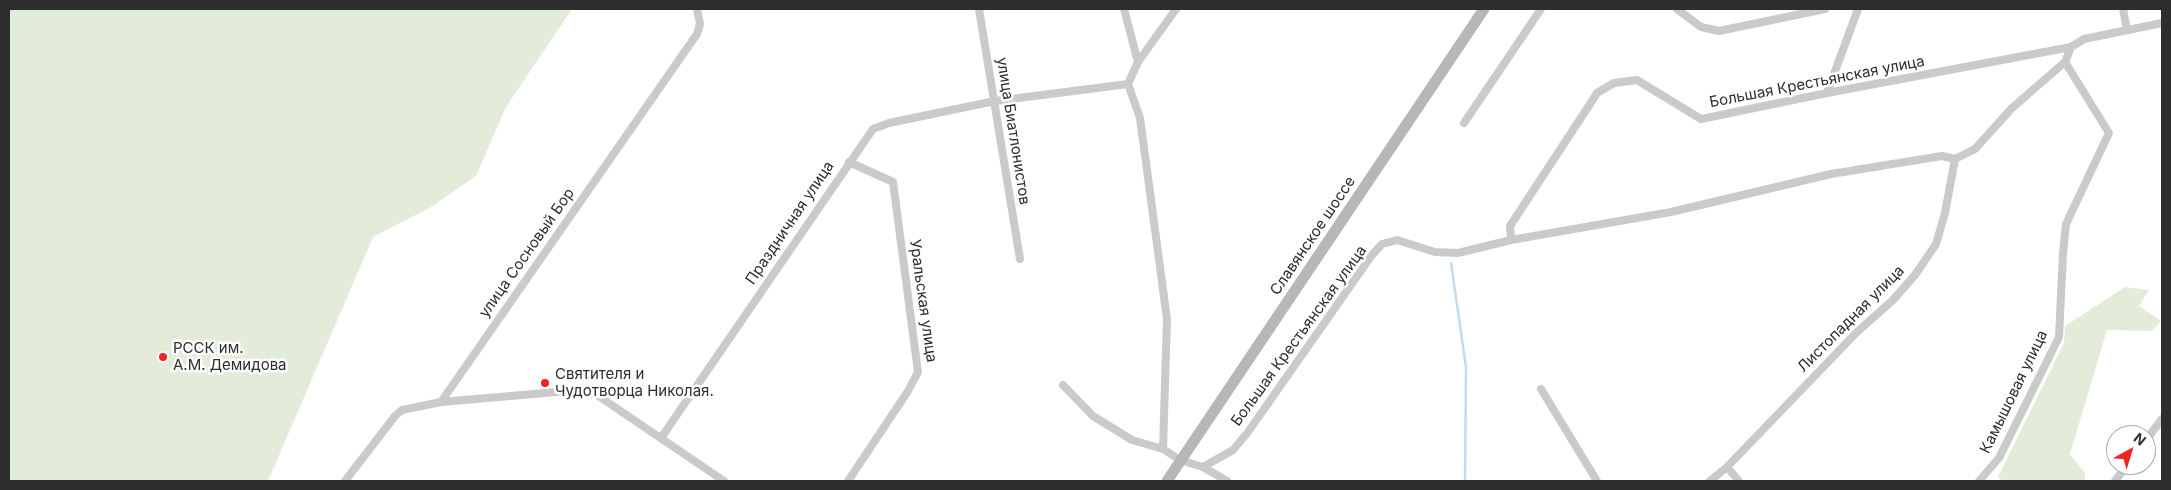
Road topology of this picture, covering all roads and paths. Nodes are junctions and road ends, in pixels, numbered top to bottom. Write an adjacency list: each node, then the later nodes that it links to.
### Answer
1 (697, 9): 26 (street, улица Сосновый Бор)
2 (979, 9): 18 (street, улица Биатлонистов)
3 (1124, 9): 14 (street)
4 (1176, 9): 14 (street)
5 (1484, 9): 29 (main road, Славянское шоссе)
6 (1541, 9): 19 (street)
7 (1677, 9): 8 (street)
8 (1825, 9)
9 (1858, 9): 17 (street)
10 (2123, 9): 12 (street)
11 (2162, 23): 12 (street, Большая Крестьянская улица)
12 (2127, 30): 13 (street, Большая Крестьянская улица)
13 (2071, 47): 15 (street); 17 (street, Большая Крестьянская улица)
14 (1138, 62): 16 (street)
15 (2065, 62): 20 (street); 42 (street, Камышовая улица)
16 (1128, 84): 18 (street, Праздничная улица); 28 (street)
17 (1827, 93): 22 (street, Большая Крестьянская улица)
18 (995, 101): 21 (street, Праздничная улица); 23 (street, улица Биатлонистов)
19 (1464, 123)
20 (1955, 159): 22 (street, Большая Крестьянская улица); 31 (street, Листопадная улица)
21 (849, 162): 27 (street, Праздничная улица); 36 (street, Уральская улица)
22 (1511, 240): 30 (street, Большая Крестьянская улица)
23 (1020, 258)
24 (1063, 385): 28 (street)
25 (1541, 389): 39 (street)
26 (441, 402): 27 (street); 33 (street)
27 (661, 438): 32 (street)
28 (1163, 449): 29 (street)
29 (1180, 460): 30 (street); 37 (main road, Славянское шоссе)
30 (1203, 467): 38 (street)
31 (1727, 467): 40 (street, Листопадная улица); 41 (street)
32 (713, 474): 34 (street); 35 (street)
33 (345, 481)
34 (707, 481)
35 (724, 481)
36 (848, 481)
37 (1167, 481)
38 (1227, 481)
39 (1597, 481)
40 (1710, 481)
41 (1739, 481)
42 (1979, 481)

